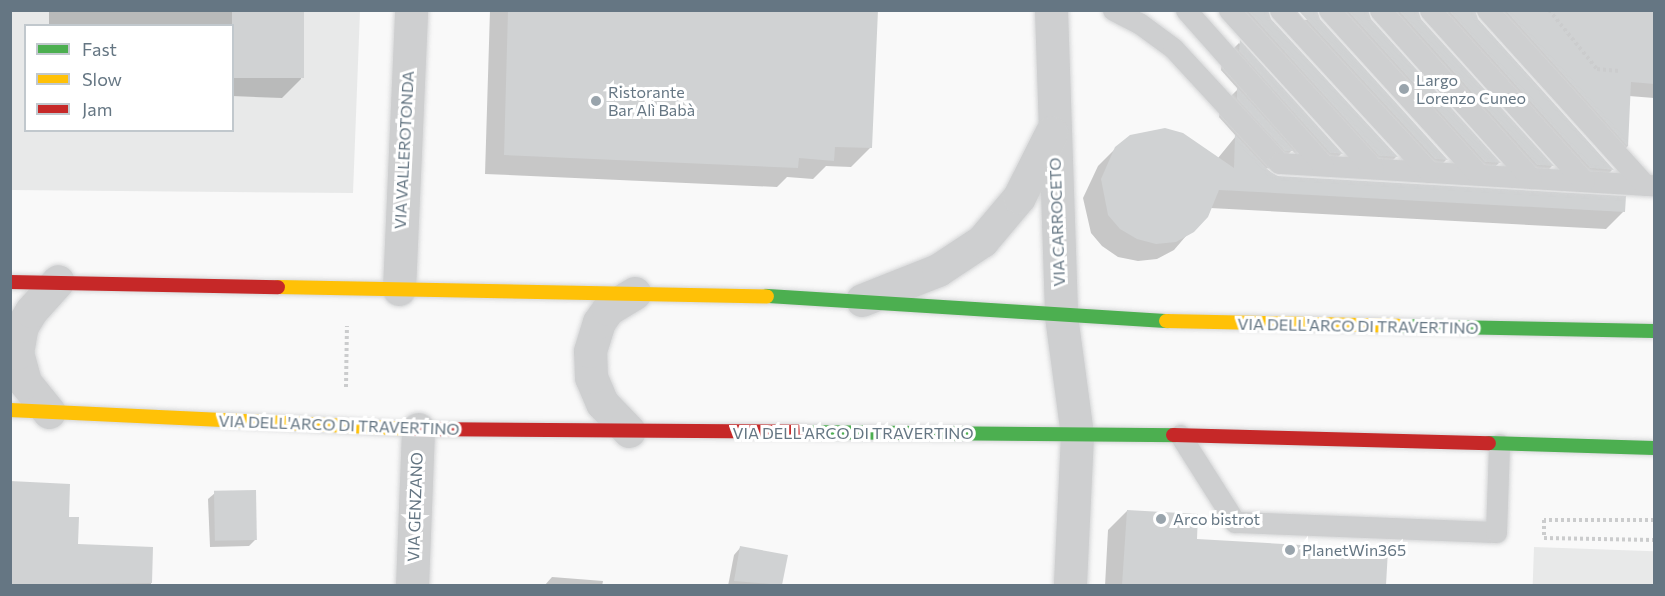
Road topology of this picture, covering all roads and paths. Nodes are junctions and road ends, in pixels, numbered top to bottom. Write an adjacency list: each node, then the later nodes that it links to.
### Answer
1 (411, 10): 23 (street, VIA VALLEROTONDA)
2 (1051, 10): 13 (street, VIA CARROCETO)
3 (1113, 10): 14 (lane)
4 (1186, 10): 14 (lane)
5 (1229, 10): 15 (lane)
6 (1280, 10): 16 (lane)
7 (1329, 10): 17 (lane)
8 (1380, 10): 18 (lane)
9 (1430, 10): 19 (lane)
10 (1487, 10): 20 (lane)
11 (1549, 10): 12 (path)
12 (1619, 71)
13 (1053, 129): 25 (street, VIA CARROCETO); 26 (street, VIA CARROCETO)
14 (1323, 165): 15 (lane)
15 (1373, 168): 16 (lane)
16 (1429, 172): 17 (lane)
17 (1478, 174): 18 (lane)
18 (1531, 178): 19 (lane)
19 (1584, 181): 20 (lane)
20 (1650, 184)
21 (58, 281): 22 (main road, VIA DELL'ARCO DI TRAVERTINO); 23 (main road, VIA DELL'ARCO DI TRAVERTINO); 31 (street)
22 (10, 282)
23 (399, 289): 24 (main road, VIA DELL'ARCO DI TRAVERTINO)
24 (635, 293): 25 (main road, VIA DELL'ARCO DI TRAVERTINO); 33 (street)
25 (862, 300): 26 (main road, VIA DELL'ARCO DI TRAVERTINO)
26 (1061, 316): 28 (main road, VIA DELL'ARCO DI TRAVERTINO); 34 (street)
27 (347, 324): 29 (path)
28 (1654, 331)
29 (345, 391)
30 (10, 410): 31 (main road, VIA DELL'ARCO DI TRAVERTINO)
31 (49, 412): 32 (main road, VIA DELL'ARCO DI TRAVERTINO)
32 (418, 429): 33 (main road, VIA DELL'ARCO DI TRAVERTINO); 40 (street, VIA GENZANO)
33 (629, 431): 34 (main road, VIA DELL'ARCO DI TRAVERTINO)
34 (1077, 435): 35 (main road, VIA DELL'ARCO DI TRAVERTINO); 41 (street)
35 (1180, 435): 36 (main road, VIA DELL'ARCO DI TRAVERTINO); 36 (lane)
36 (1499, 444): 37 (main road, VIA DELL'ARCO DI TRAVERTINO)
37 (1654, 448)
38 (1654, 520): 39 (path)
39 (1654, 540)
40 (412, 585)
41 (1070, 585)

